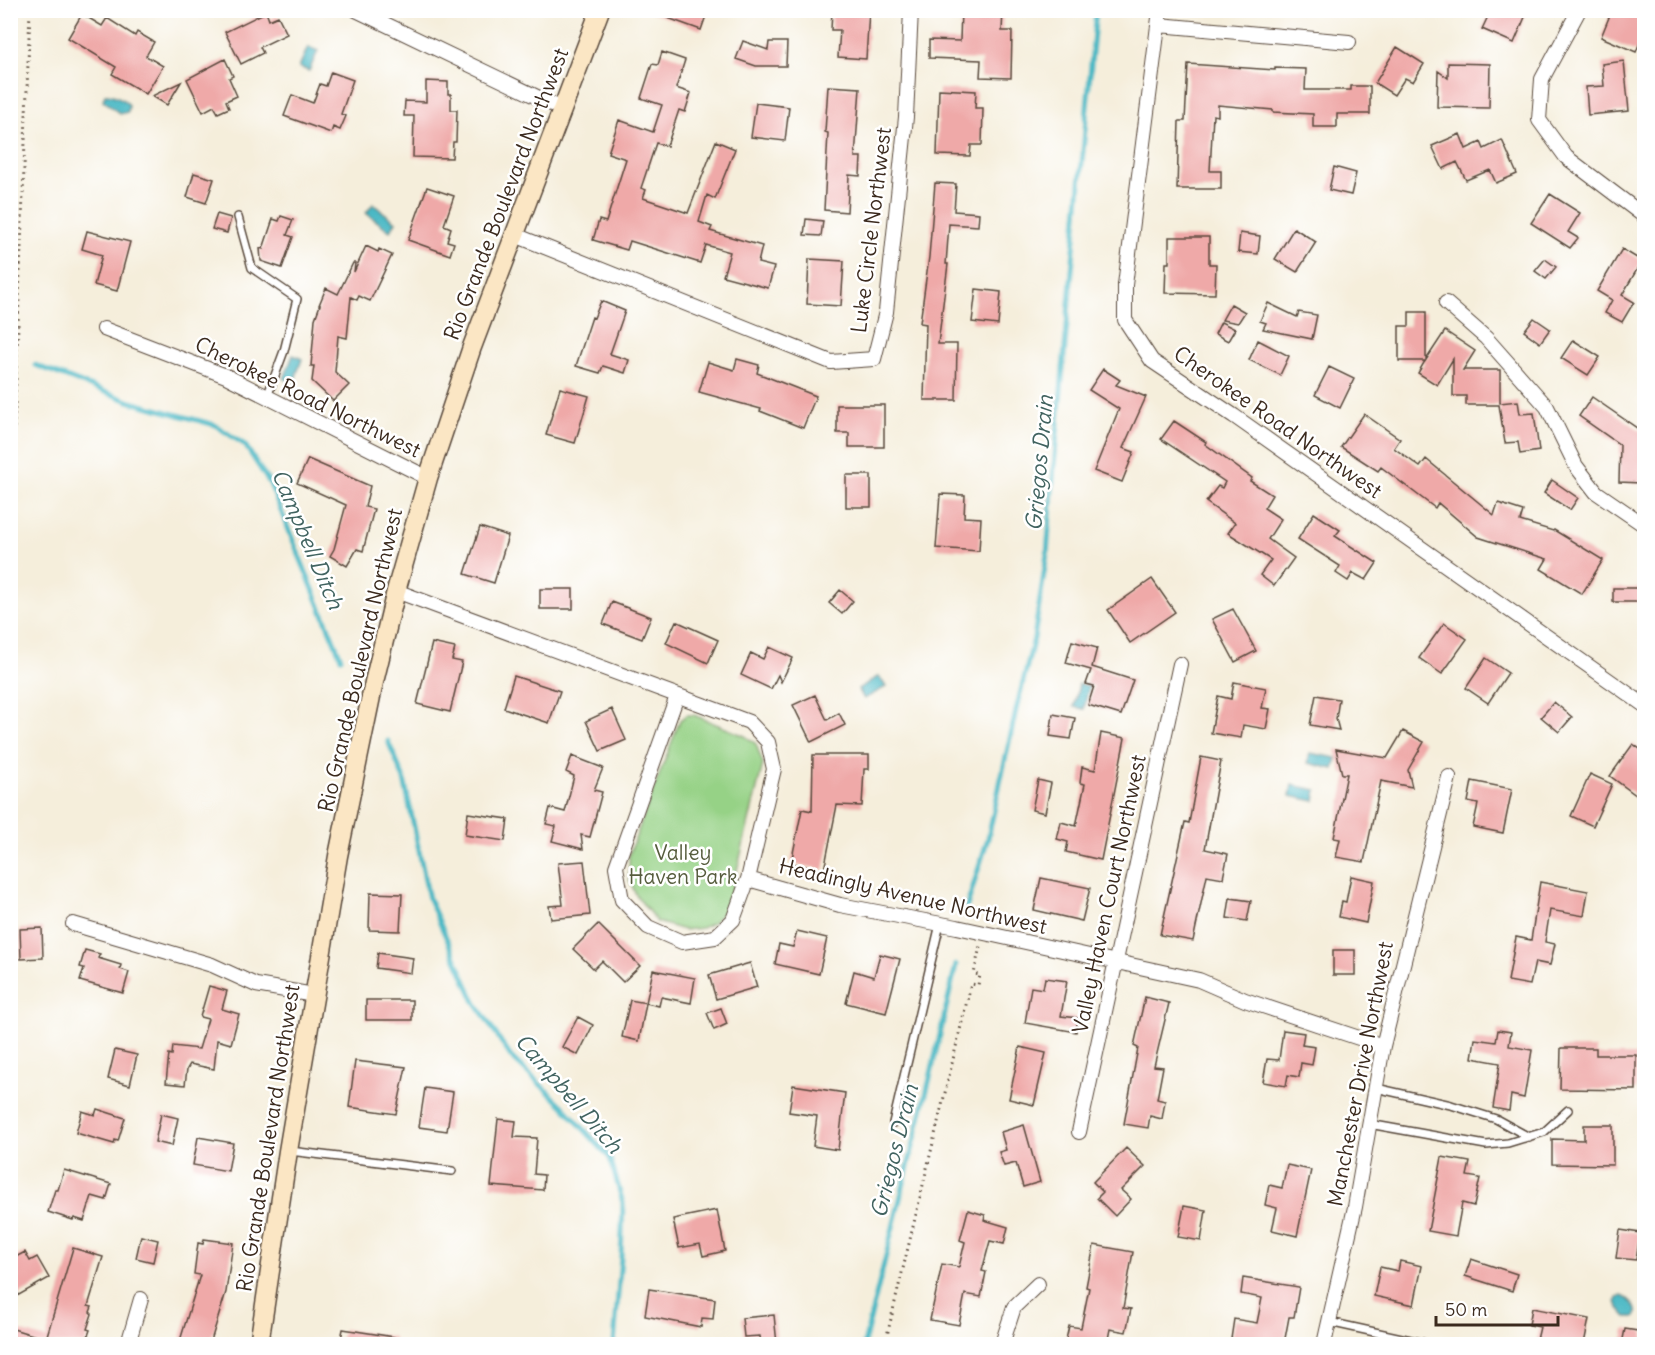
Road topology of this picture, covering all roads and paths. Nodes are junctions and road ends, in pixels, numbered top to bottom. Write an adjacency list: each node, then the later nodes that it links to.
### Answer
1 (30, 10): 16 (path)
2 (356, 10): 9 (street)
3 (600, 10): 9 (main road, Rio Grande Boulevard Northwest)
4 (911, 10): 12 (street, Luke Circle Northwest)
5 (1160, 10): 7 (street, Cherokee Road Northwest)
6 (1579, 10): 10 (street)
7 (1159, 25): 8 (street); 22 (street, Cherokee Road Northwest)
8 (1349, 42)
9 (562, 109): 12 (main road, Rio Grande Boulevard Northwest)
10 (1644, 216)
11 (238, 217): 15 (lane)
12 (515, 235): 17 (main road, Rio Grande Boulevard Northwest)
13 (1446, 303): 18 (street)
14 (104, 329): 15 (street, Cherokee Road Northwest)
15 (267, 397): 17 (street, Cherokee Road Northwest)
16 (10, 445)
17 (428, 478): 19 (main road, Rio Grande Boulevard Northwest)
18 (1644, 525)
19 (396, 591): 21 (street, Headingly Avenue Northwest); 29 (main road, Rio Grande Boulevard Northwest)
20 (1180, 664): 28 (street, Valley Haven Court Northwest)
21 (677, 696): 24 (street, Headingly Avenue Northwest); 24 (street)
22 (1644, 705)
23 (1449, 777): 30 (street, Manchester Drive Northwest)
24 (748, 879): 26 (street, Headingly Avenue Northwest)
25 (73, 924): 29 (street)
26 (940, 924): 27 (street, Headingly Avenue Northwest); 33 (lane)
27 (983, 933): 28 (street, Headingly Avenue Northwest); 44 (path)
28 (1116, 963): 30 (street, Headingly Avenue Northwest); 35 (street, Valley Haven Court Northwest)
29 (314, 995): 37 (main road, Rio Grande Boulevard Northwest)
30 (1383, 1046): 31 (street, Manchester Drive Northwest)
31 (1376, 1088): 34 (street, Manchester Drive Northwest); 36 (lane)
32 (1568, 1110): 36 (lane)
33 (893, 1123)
34 (1370, 1124): 36 (lane); 41 (street, Manchester Drive Northwest)
35 (1079, 1132)
36 (1529, 1137)
37 (288, 1151): 38 (lane); 43 (main road, Rio Grande Boulevard Northwest)
38 (452, 1172)
39 (1038, 1284): 45 (street)
40 (141, 1299): 42 (street)
41 (1329, 1322): 46 (street, Manchester Drive Northwest); 47 (lane)
42 (128, 1344)
43 (259, 1344)
44 (885, 1344)
45 (1002, 1344)
46 (1324, 1344)
47 (1429, 1344)

